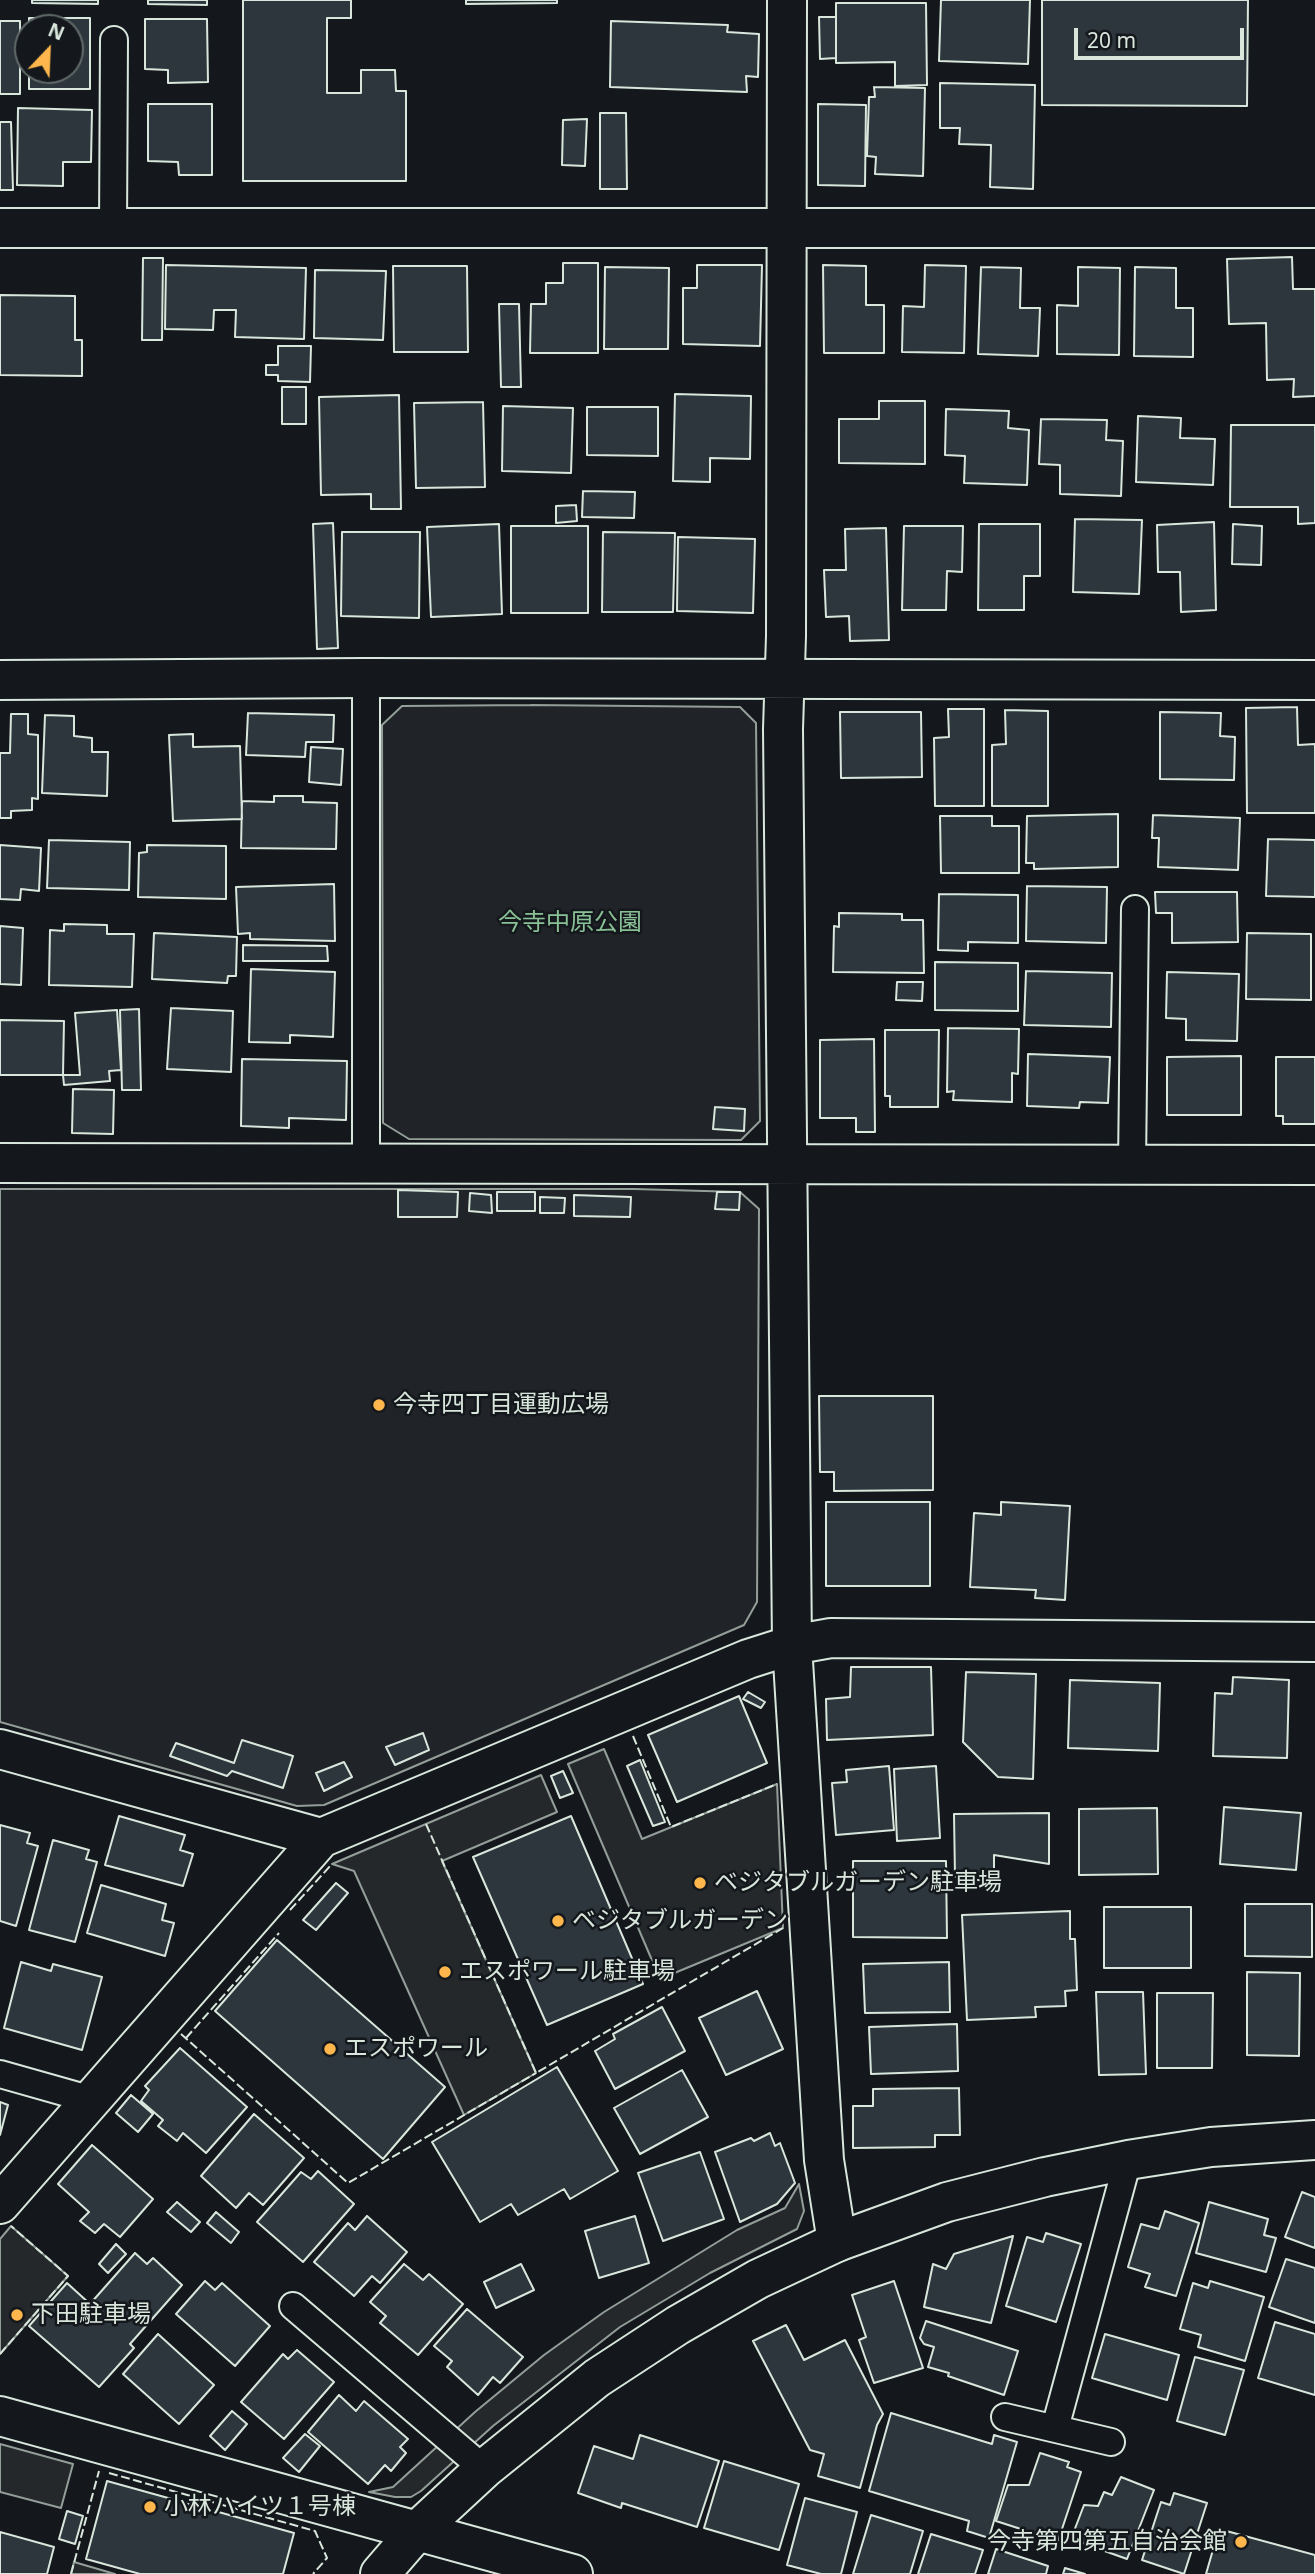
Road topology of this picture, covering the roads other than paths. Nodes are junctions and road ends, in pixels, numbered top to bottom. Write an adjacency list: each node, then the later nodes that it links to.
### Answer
1 (787, 0): 3 (street)
2 (114, 40): 5 (lane)
3 (787, 227): 5 (street); 6 (street); 10 (street)
4 (0, 228): 5 (street)
5 (113, 228)
6 (1315, 228)
7 (366, 678): 8 (street); 10 (street); 13 (lane)
8 (0, 680)
9 (1315, 680): 10 (street)
10 (783, 681): 14 (street)
11 (1135, 909): 15 (lane)
12 (0, 1163): 13 (street)
13 (366, 1163): 14 (street)
14 (788, 1164): 15 (street); 18 (street)
15 (1132, 1165): 16 (street)
16 (1315, 1165)
17 (1315, 1642): 18 (street)
18 (792, 1645): 20 (street); 26 (street)
19 (0, 1749): 20 (street)
20 (321, 1838): 22 (street)
21 (0, 2074): 22 (lane)
22 (92, 2099): 25 (street)
23 (1315, 2140): 24 (street)
24 (1128, 2160): 26 (street); 30 (lane)
25 (0, 2204)
26 (837, 2242): 32 (street)
27 (293, 2306): 32 (lane)
28 (0, 2416): 33 (street)
29 (1005, 2417): 30 (lane)
30 (1055, 2428): 31 (lane)
31 (1111, 2442)
32 (484, 2469): 33 (street)
33 (417, 2531): 34 (street); 35 (street)
34 (380, 2574)
35 (573, 2574)

